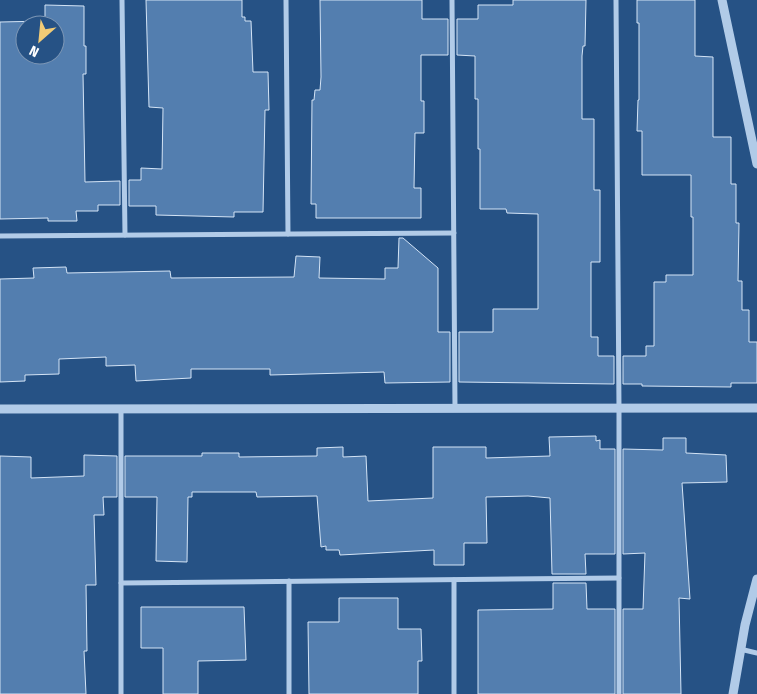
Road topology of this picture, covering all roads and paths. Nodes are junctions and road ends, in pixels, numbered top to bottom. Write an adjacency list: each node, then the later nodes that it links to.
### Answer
1 (122, 0): 9 (street)
2 (286, 0): 8 (street)
3 (452, 0): 7 (street)
4 (616, 0): 12 (street)
5 (722, 0): 6 (street)
6 (757, 164)
7 (454, 233): 8 (street); 11 (street)
8 (288, 234): 9 (street)
9 (125, 235): 10 (street)
10 (0, 236)
11 (455, 408): 12 (street); 15 (street)
12 (619, 408): 13 (street); 16 (street)
13 (757, 408)
14 (0, 409): 15 (street)
15 (121, 409): 20 (street)
16 (619, 578): 17 (street); 26 (street)
17 (454, 580): 19 (street); 25 (street)
18 (757, 580): 21 (street)
19 (289, 581): 20 (street); 24 (street)
20 (121, 583): 23 (street)
21 (740, 649): 22 (street); 27 (street)
22 (757, 652)
23 (121, 694)
24 (289, 694)
25 (454, 694)
26 (619, 694)
27 (733, 694)

